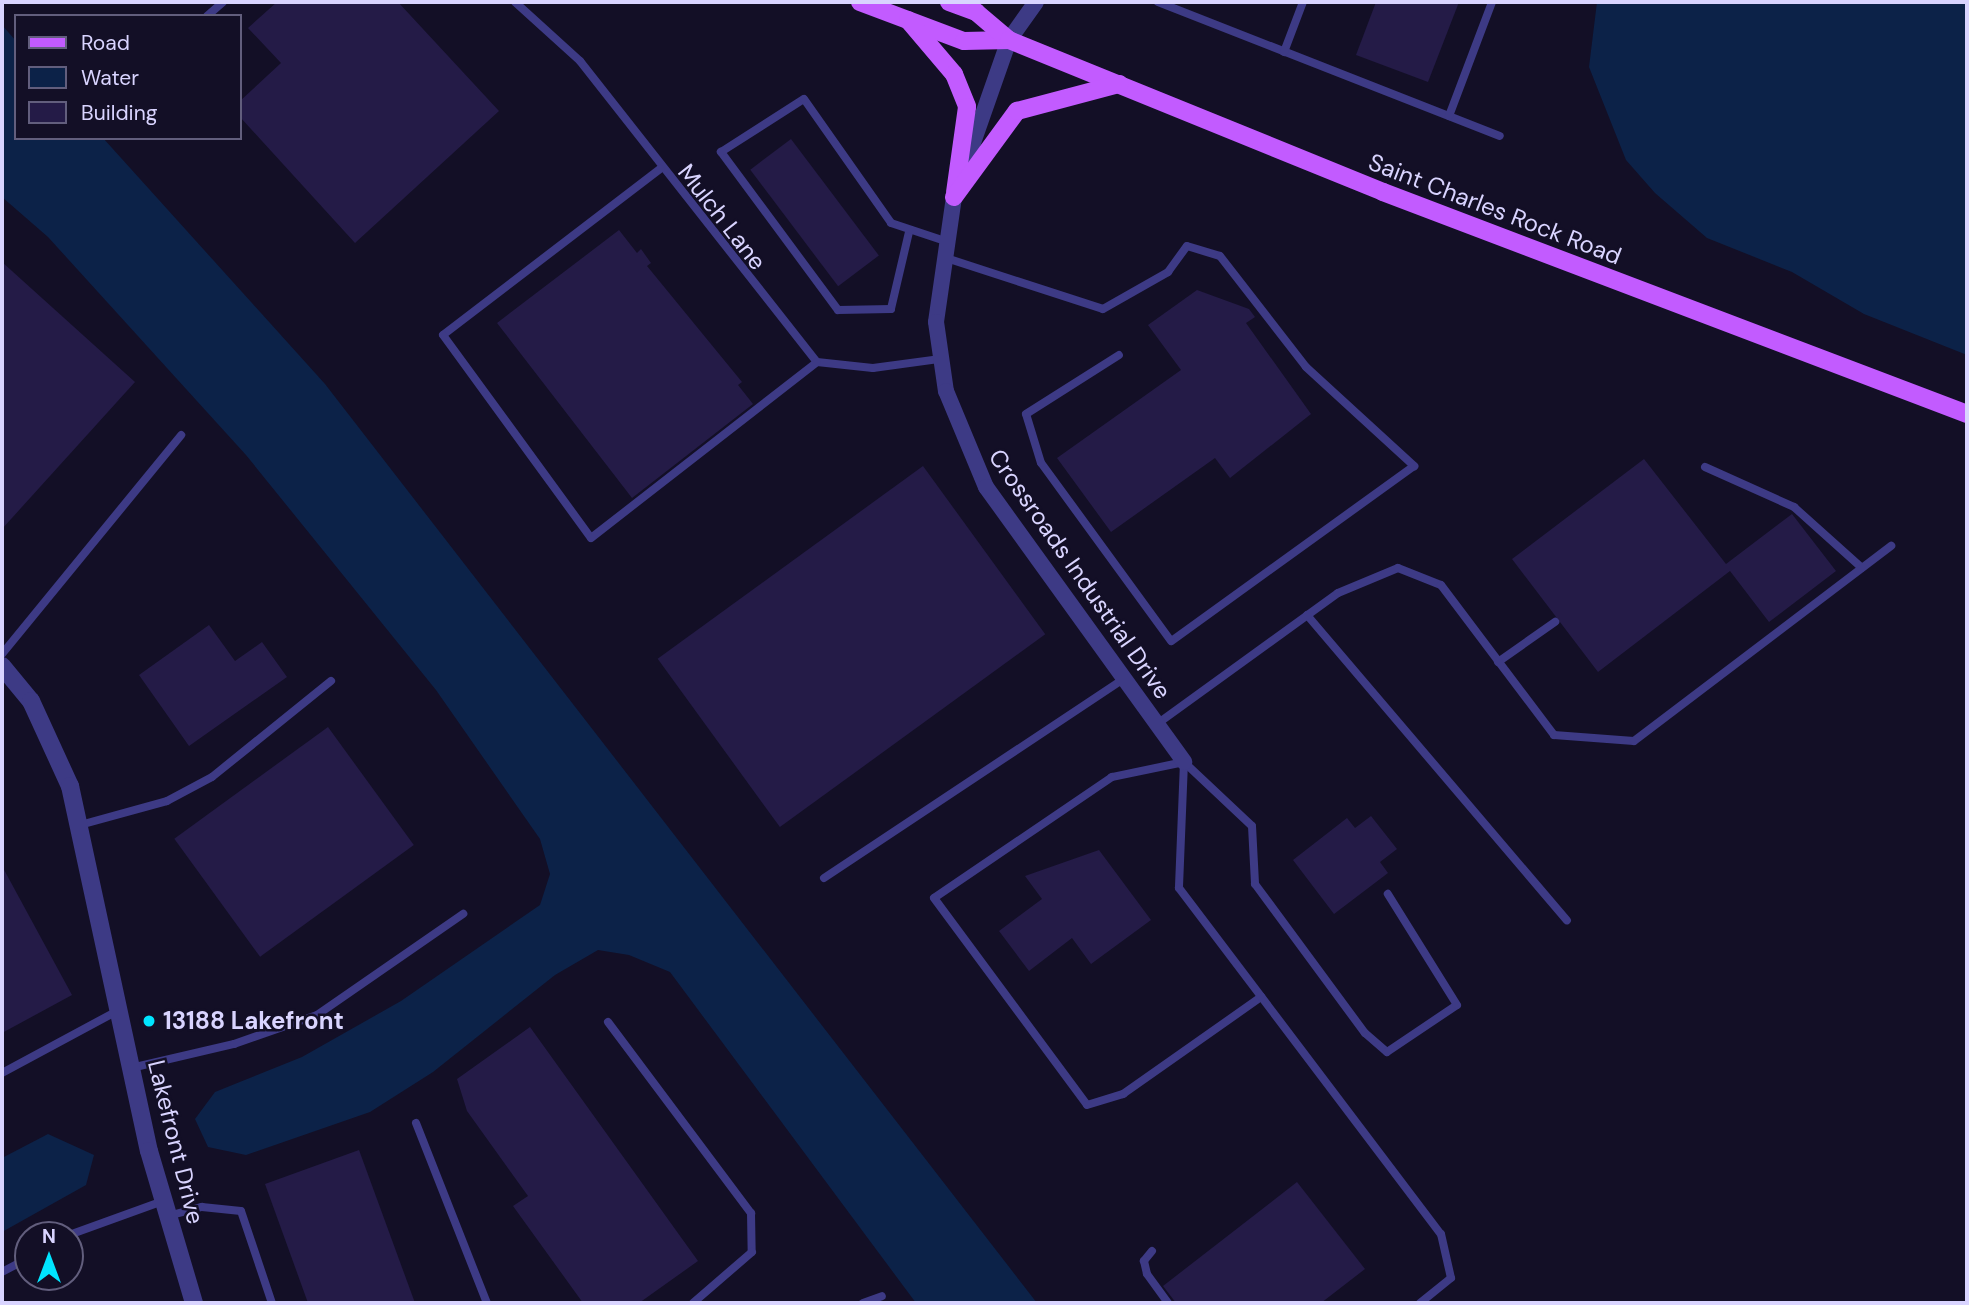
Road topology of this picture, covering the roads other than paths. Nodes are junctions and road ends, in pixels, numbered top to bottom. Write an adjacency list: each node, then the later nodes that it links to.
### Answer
1 (223, 2): 9 (lane)
2 (515, 2): 16 (lane, Mulch Lane)
3 (860, 2): 10 (main road, Saint Charles Rock Road)
4 (949, 2): 11 (main road, Saint Charles Rock Road)
5 (1036, 2): 11 (street, Crossroads Industrial Drive)
6 (1158, 2): 12 (lane)
7 (1303, 2): 12 (lane)
8 (1492, 2): 14 (lane)
9 (209, 14)
10 (908, 20): 11 (main road, Saint Charles Rock Road); 17 (main road)
11 (1009, 40): 13 (main road, Saint Charles Rock Road); 17 (street, Crossroads Industrial Drive)
12 (1284, 52): 14 (lane)
13 (1119, 84): 17 (main road); 23 (main road, Saint Charles Rock Road)
14 (1449, 116): 15 (lane)
15 (1500, 136)
16 (660, 169): 22 (lane, Mulch Lane); 22 (lane)
17 (954, 197): 19 (street, Crossroads Industrial Drive)
18 (909, 232): 18 (lane); 19 (lane)
19 (944, 249): 20 (lane); 21 (street, Crossroads Industrial Drive)
20 (1119, 355)
21 (940, 359): 22 (lane); 33 (street, Crossroads Industrial Drive)
22 (817, 362)
23 (1967, 414)
24 (181, 435): 30 (lane)
25 (1705, 467): 27 (lane)
26 (1891, 546): 27 (lane)
27 (1862, 568): 31 (lane)
28 (1307, 615): 31 (lane); 35 (lane); 41 (lane)
29 (1555, 622): 31 (lane)
30 (2, 654)
31 (1498, 662)
32 (2, 666): 37 (street, Lakefront Drive)
33 (1124, 679): 35 (street, Crossroads Industrial Drive); 38 (lane)
34 (331, 681): 37 (lane)
35 (1157, 724): 36 (street, Crossroads Industrial Drive)
36 (1184, 762): 39 (lane); 42 (lane); 42 (lane)
37 (80, 825): 43 (street, Lakefront Drive)
38 (824, 878)
39 (1388, 894)
40 (463, 914): 45 (lane)
41 (1567, 920)
42 (1261, 997): 58 (lane)
43 (119, 1010): 45 (street, Lakefront Drive); 46 (lane)
44 (608, 1022): 55 (lane)
45 (131, 1068): 48 (street, Lakefront Drive)
46 (2, 1073)
47 (416, 1123): 54 (lane)
48 (165, 1209): 49 (lane); 52 (street, Lakefront Drive); 53 (lane)
49 (84, 1231)
50 (1152, 1251): 57 (lane)
51 (882, 1296): 56 (lane)
52 (194, 1303)
53 (272, 1303)
54 (487, 1303)
55 (693, 1303)
56 (863, 1303)
57 (1168, 1303)
58 (1420, 1303)

